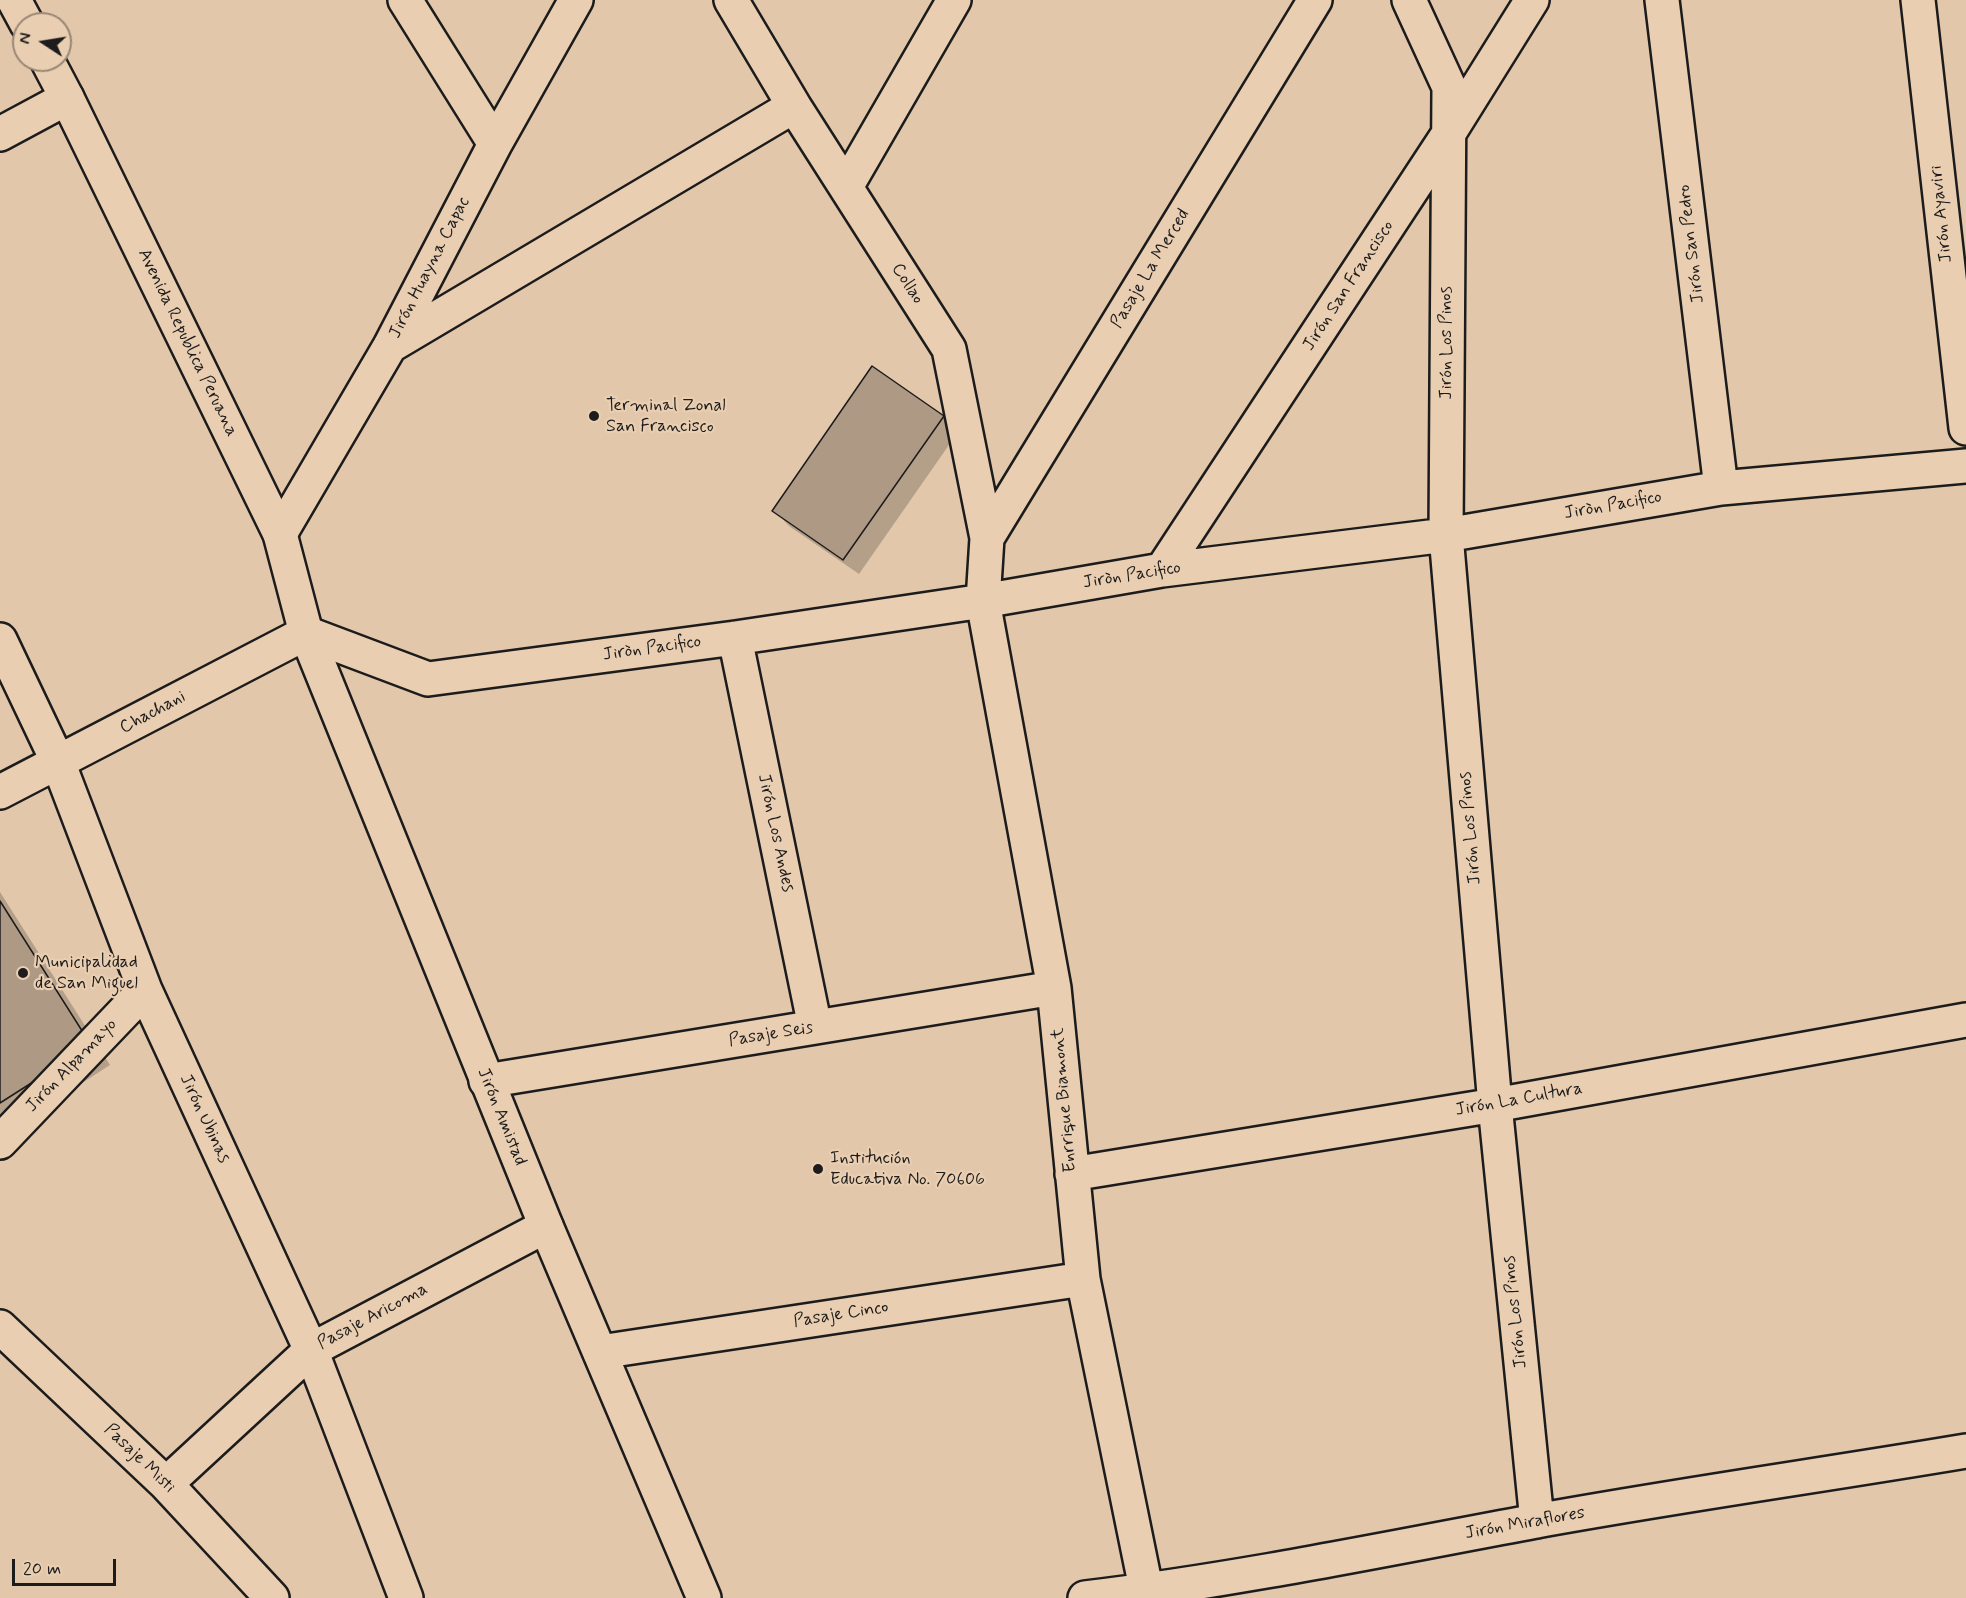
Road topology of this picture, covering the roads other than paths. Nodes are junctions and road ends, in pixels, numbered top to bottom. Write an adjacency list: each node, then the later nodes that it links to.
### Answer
1 (405, 0): 15 (street)
2 (576, 0): 15 (street, Jirón Huayna Capac)
3 (731, 0): 12 (street, Collao)
4 (954, 0): 16 (street)
5 (1315, 0): 23 (street, Pasaje La Merced)
6 (1408, 0): 13 (street, Jirón Los Pinos)
7 (1532, 0): 13 (street, Jirón San Francisco)
8 (1662, 0): 20 (street, Jirón San Pedro)
9 (1918, 0): 18 (street, Jirón Ayaviri)
10 (53, 72): 11 (street, Avenida Republica Peruana)
11 (67, 98): 14 (street); 21 (street, Avenida Republica Peruana)
12 (794, 106): 16 (street, Collao); 17 (street)
13 (1449, 133): 22 (street, Jirón Los Pinos); 24 (street, Jirón San Francisco)
14 (0, 134)
15 (495, 144): 17 (street, Jirón Huayna Capac)
16 (846, 187): 23 (street, Collao)
17 (390, 346): 21 (street, Jirón Huayna Capac)
18 (1966, 428)
19 (1966, 466): 20 (street, Jiròn Pacifico)
20 (1721, 488): 22 (street, Jiròn Pacifico)
21 (280, 534): 26 (street, Avenida Republica Peruana)
22 (1446, 535): 24 (street, Jiròn Pacifico); 36 (street, Jirón Los Pinos)
23 (987, 538): 25 (street, Collao)
24 (1162, 570): 25 (street, Jiròn Pacifico)
25 (983, 602): 27 (street, Jiròn Pacifico); 31 (street, Enrrique Biamont)
26 (306, 633): 27 (street, Jiròn Pacifico); 29 (street, Chachani); 35 (street, Jirón Amistad)
27 (735, 638): 34 (street, Jirón Los Andes)
28 (0, 640): 29 (street, Jirón Ubinas)
29 (58, 762): 30 (street, Chachani); 32 (street, Jirón Ubinas)
30 (0, 792)
31 (1054, 988): 34 (street, Pasaje Seis); 38 (street, Enrrique Biamont)
32 (145, 990): 37 (street, Jirón Alpamayo); 42 (street, Jirón Ubinas)
33 (1966, 1020): 36 (street, Jirón La Cultura)
34 (815, 1027): 35 (street, Pasaje Seis)
35 (486, 1081): 39 (street, Jirón Amistad)
36 (1495, 1105): 38 (street, Jirón La Cultura); 46 (street, Jirón Los Pinos)
37 (0, 1142)
38 (1072, 1174): 40 (street, Enrrique Biamont)
39 (546, 1226): 42 (street, Pasaje Aricoma); 43 (street, Jirón Amistad)
40 (1083, 1279): 43 (street, Pasaje Cinco); 48 (street, Enrrique Biamont)
41 (0, 1327): 45 (street, Pasaje Misti)
42 (311, 1350): 45 (street, Pasaje Aricoma); 47 (street, Jirón Ubinas)
43 (600, 1352): 50 (street, Jirón Amistad)
44 (1966, 1451): 46 (street, Jirón Miraflores)
45 (166, 1484): 49 (street, Pasaje Misti)
46 (1537, 1521): 48 (street, Jirón Miraflores)
47 (395, 1593)
48 (1147, 1594): 51 (street, Jirón Miraflores)
49 (272, 1598)
50 (704, 1598)
51 (1085, 1598)

